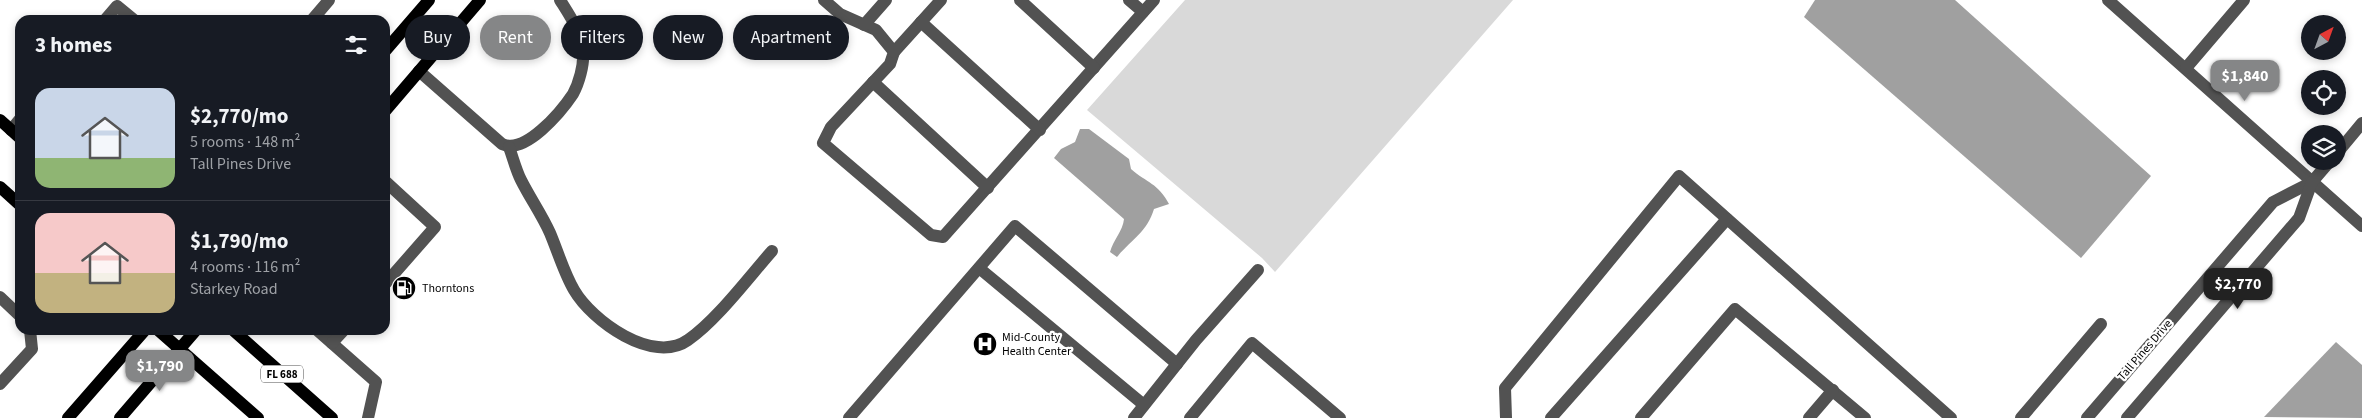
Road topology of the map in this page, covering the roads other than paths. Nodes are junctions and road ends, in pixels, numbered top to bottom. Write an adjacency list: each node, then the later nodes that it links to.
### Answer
1 (329, 0): 16 (street)
2 (429, 0): 19 (main road)
3 (480, 0): 23 (main road)
4 (560, 0): 31 (street)
5 (824, 0): 18 (street)
6 (886, 0): 18 (street)
7 (941, 0): 17 (street)
8 (1020, 0): 21 (street)
9 (1129, 0): 13 (street)
10 (1154, 0): 13 (street)
11 (2108, 0): 22 (street)
12 (2244, 0): 22 (street)
13 (1143, 12): 21 (street)
14 (109, 15): 15 (street)
15 (128, 15)
16 (316, 15)
17 (921, 22): 20 (street); 28 (street)
18 (864, 25): 20 (street)
19 (390, 45)
20 (894, 52): 24 (street)
21 (1094, 68): 28 (street)
22 (2186, 68): 33 (street)
23 (419, 72): 25 (main road); 31 (street)
24 (873, 82): 36 (street); 36 (street)
25 (390, 105)
26 (0, 120): 29 (main road)
27 (2362, 123): 30 (street)
28 (1040, 130): 36 (street)
29 (15, 133)
30 (2346, 142)
31 (510, 147): 40 (street)
32 (2322, 170): 33 (street, Tall Pines Drive)
33 (2312, 182): 39 (street); 76 (street, Tall Pines Drive); 77 (street, Tall Pines Drive)
34 (0, 186): 37 (main road)
35 (390, 188): 43 (street)
36 (988, 188)
37 (15, 200)
38 (1727, 219): 69 (street); 70 (street); 74 (street)
39 (2362, 226)
40 (772, 251)
41 (979, 268): 56 (street); 59 (street); 65 (street)
42 (1258, 270): 56 (street)
43 (390, 278)
44 (0, 297): 45 (street)
45 (15, 311)
46 (2101, 324): 75 (street)
47 (31, 335): 57 (street)
48 (141, 335): 60 (main road)
49 (164, 335): 55 (main road)
50 (192, 335): 55 (main road)
51 (238, 335): 63 (main road, FL 688)
52 (323, 335): 54 (street)
53 (339, 335): 54 (street)
54 (332, 343): 64 (street)
55 (180, 349): 61 (main road); 62 (main road)
56 (1177, 364): 59 (street)
57 (0, 384)
58 (1833, 390): 71 (street); 72 (street); 73 (street)
59 (1144, 405): 66 (street)
60 (68, 418)
61 (120, 418)
62 (258, 418)
63 (332, 418)
64 (368, 418)
65 (849, 418)
66 (1134, 418)
67 (1190, 418): 68 (street)
68 (1340, 418)
69 (1506, 418)
70 (1551, 418)
71 (1641, 418)
72 (1809, 418)
73 (1865, 418)
74 (1951, 418)
75 (2021, 418)
76 (2087, 418)
77 (2127, 418)

